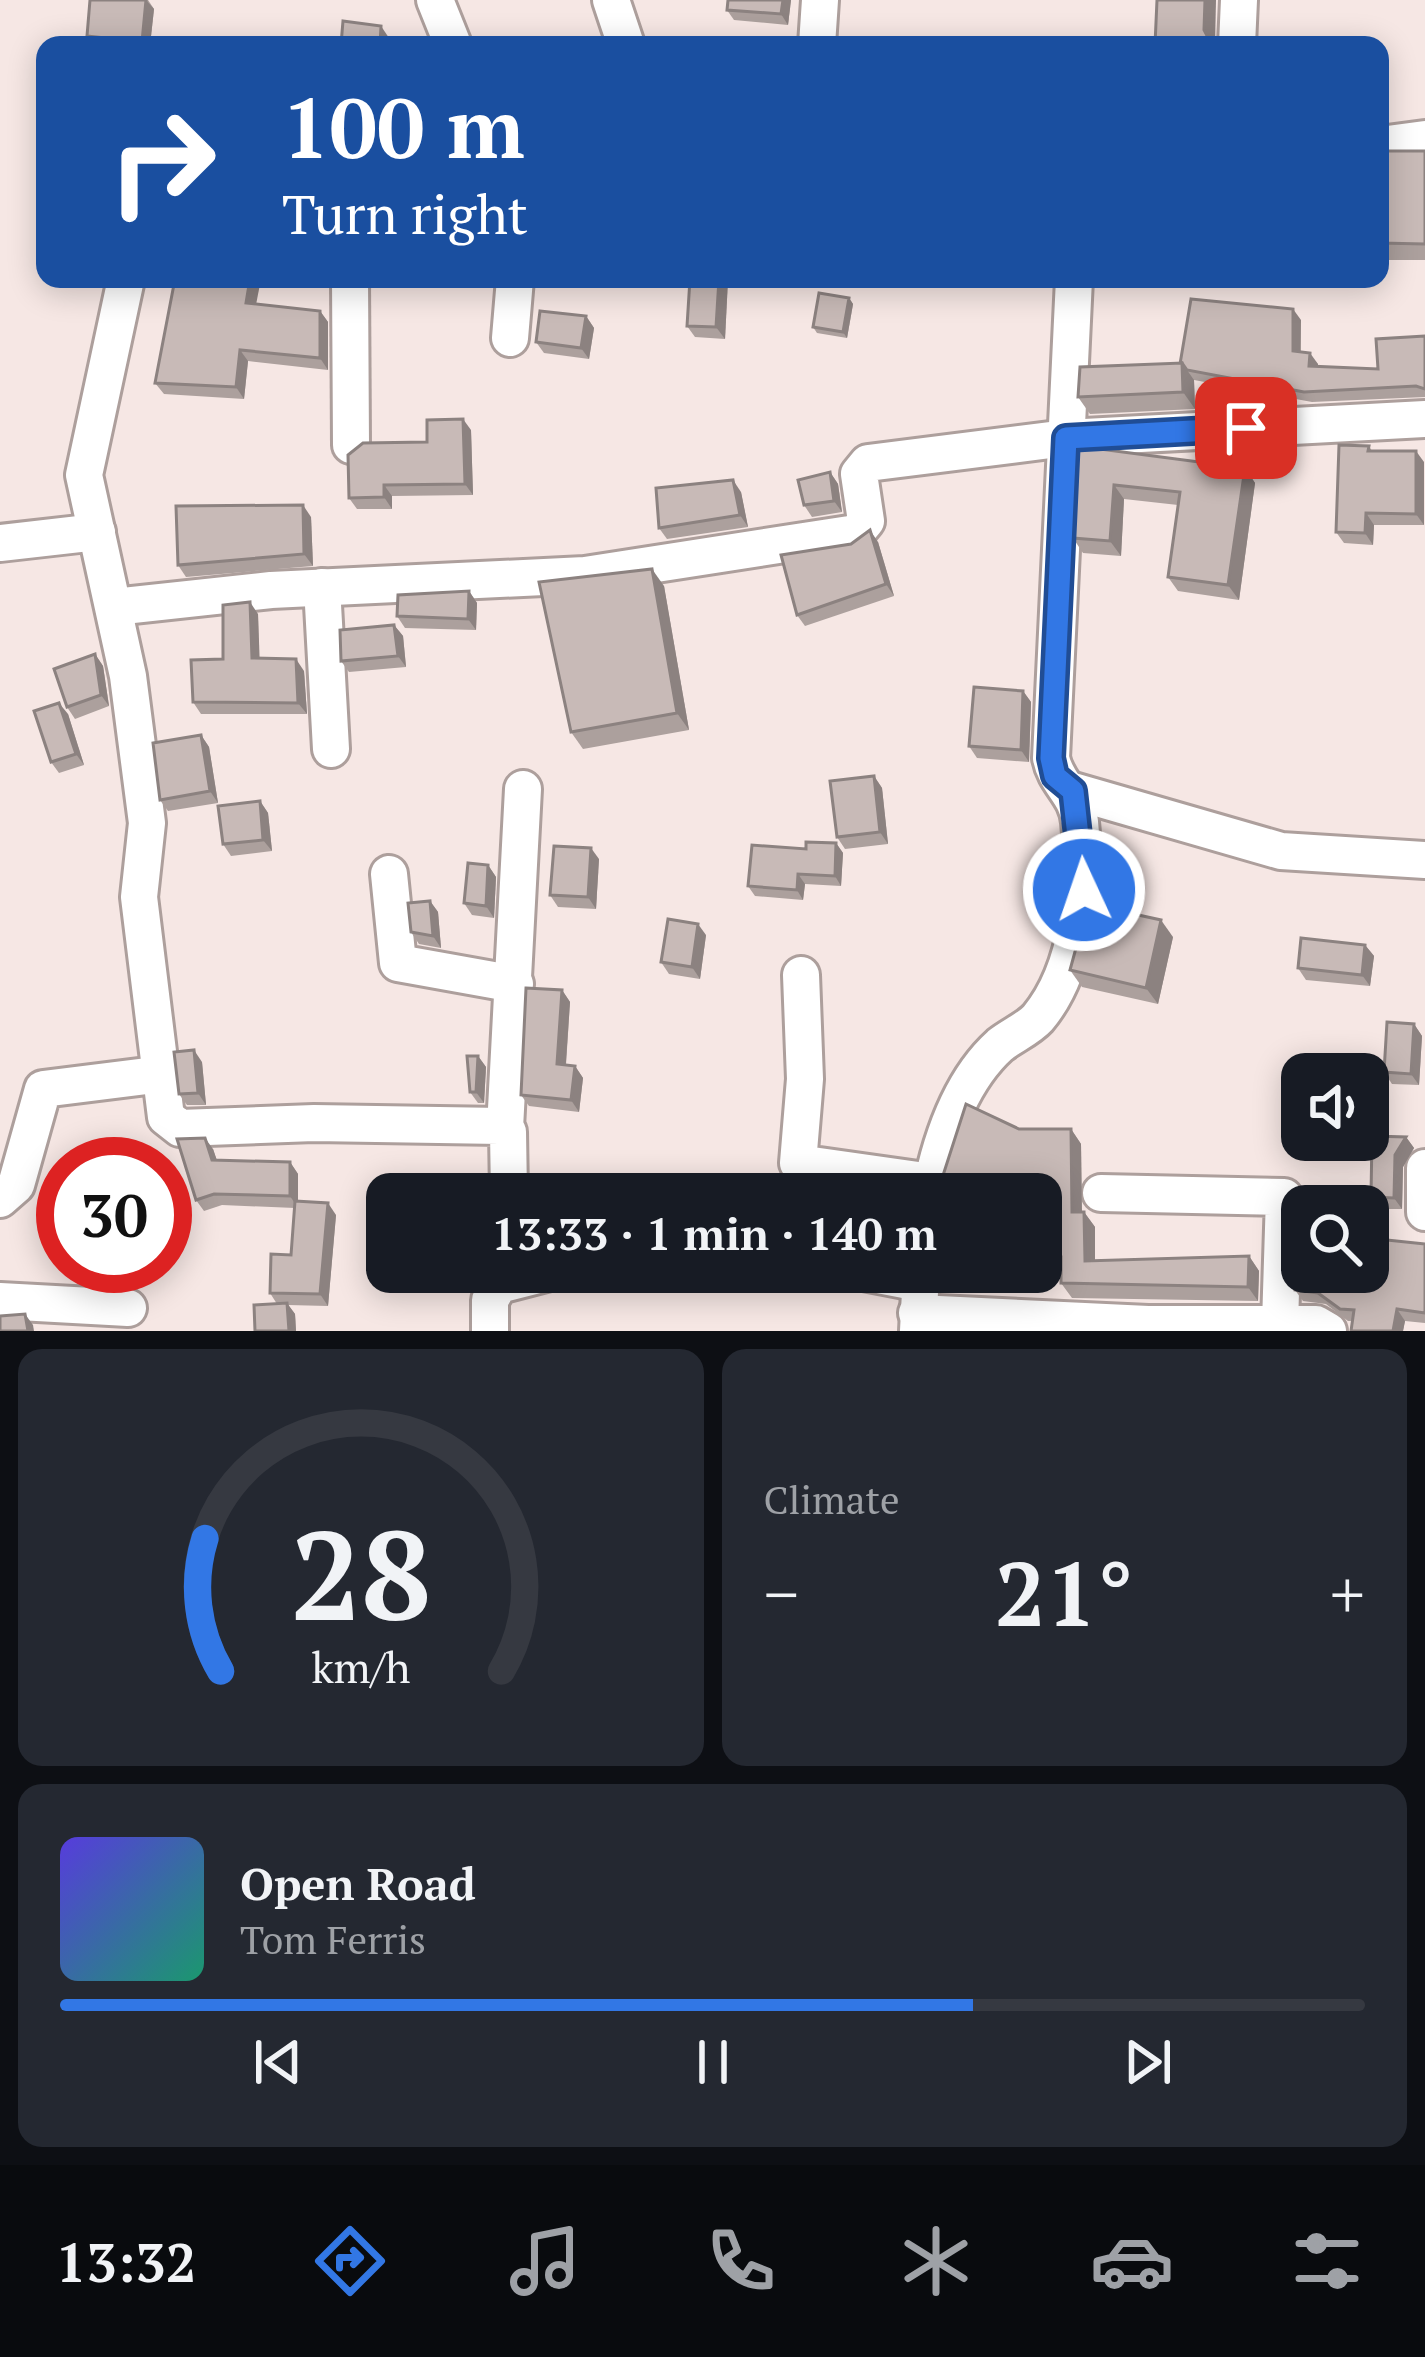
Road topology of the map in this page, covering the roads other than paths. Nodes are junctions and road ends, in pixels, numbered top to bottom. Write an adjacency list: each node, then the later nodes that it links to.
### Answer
1 (435, 0): 5 (street)
2 (611, 0): 6 (street)
3 (820, 0): 7 (street)
4 (1239, 0): 8 (street)
5 (449, 36)
6 (623, 36)
7 (818, 36)
8 (1238, 36)
9 (1425, 139): 10 (street)
10 (1389, 144)
11 (124, 288): 19 (street)
12 (350, 288): 18 (street)
13 (514, 288): 15 (street)
14 (1074, 288): 17 (street)
15 (510, 338)
16 (1425, 419): 17 (street)
17 (1066, 438): 21 (street); 25 (street)
18 (351, 446)
19 (97, 532): 20 (street); 22 (street)
20 (0, 543)
21 (322, 587): 22 (street); 23 (street)
22 (114, 607): 30 (street)
23 (332, 749)
24 (523, 789): 29 (street)
25 (1073, 791): 26 (street); 35 (street)
26 (1425, 860)
27 (389, 874): 29 (street)
28 (801, 975): 34 (street)
29 (515, 984): 31 (street)
30 (163, 1074): 31 (street); 37 (street)
31 (505, 1128): 33 (street)
32 (1425, 1168): 38 (street)
33 (508, 1173)
34 (851, 1173)
35 (935, 1173)
36 (1102, 1192): 43 (street)
37 (0, 1199)
38 (1425, 1212)
39 (492, 1293): 44 (street)
40 (919, 1300): 43 (street)
41 (0, 1301): 42 (street)
42 (128, 1308)
43 (1280, 1324): 45 (street)
44 (490, 1331)
45 (1328, 1331)

